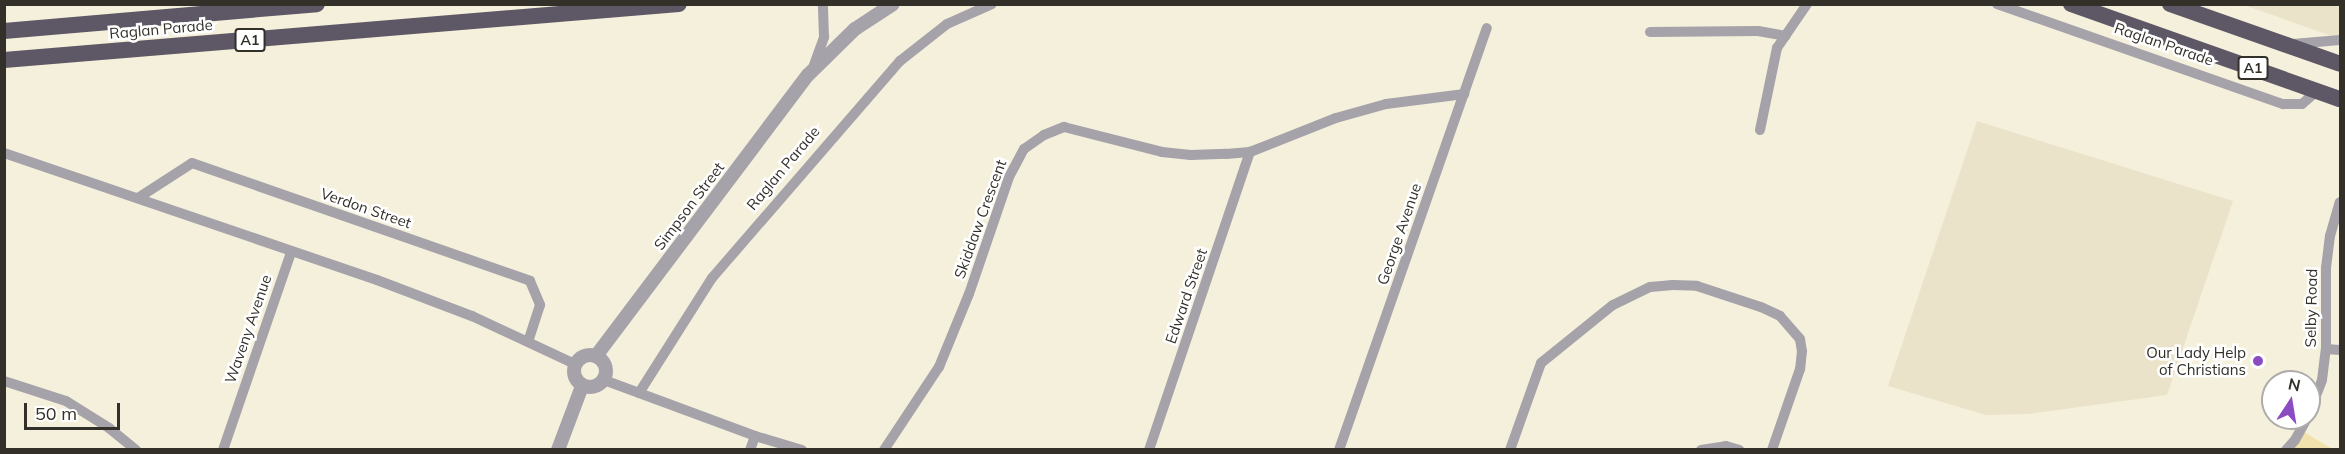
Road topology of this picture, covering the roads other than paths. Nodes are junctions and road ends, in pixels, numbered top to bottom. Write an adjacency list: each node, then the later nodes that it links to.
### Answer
1 (317, 4): 11 (highway, Raglan Parade / A1)
2 (680, 4): 16 (highway, Raglan Parade / A1)
3 (823, 4): 18 (street, Simpson Street)
4 (893, 4): 18 (street, Simpson Street)
5 (992, 4): 37 (street, Raglan Parade)
6 (1807, 4): 13 (street)
7 (1997, 4): 19 (street, Raglan Parade)
8 (2071, 4): 19 (highway, Raglan Parade / A1)
9 (2170, 4): 15 (highway, A1)
10 (1487, 28): 20 (street, George Avenue)
11 (4, 31)
12 (1650, 32): 13 (street)
13 (1786, 36): 22 (street)
14 (2340, 40): 15 (street)
15 (2284, 44): 17 (highway, A1)
16 (4, 60)
17 (2340, 64)
18 (808, 75): 31 (street, Simpson Street)
19 (2317, 91): 21 (highway, Raglan Parade / A1)
20 (1464, 94): 23 (street, Skiddaw Crescent); 47 (street, George Avenue)
21 (2340, 99)
22 (1760, 129)
23 (1250, 152): 45 (street, Skiddaw Crescent); 46 (street, Edward Street)
24 (4, 153): 25 (street)
25 (138, 198): 27 (street); 28 (street, Verdon Street)
26 (2340, 202): 29 (street, Selby Road)
27 (291, 252): 28 (street); 41 (street, Waveny Avenue)
28 (528, 341): 32 (street)
29 (2326, 349): 30 (street); 35 (street, Selby Road)
30 (2340, 350)
31 (596, 356): 32 (street); 33 (street)
32 (575, 364): 36 (street)
33 (604, 380): 36 (street); 37 (street)
34 (4, 381): 40 (street)
35 (2321, 383)
36 (582, 386): 42 (street)
37 (639, 393): 39 (street)
38 (2300, 430): 52 (street, Selby Road)
39 (755, 436): 43 (street); 44 (street)
40 (136, 450)
41 (222, 450)
42 (558, 450)
43 (750, 450)
44 (802, 450)
45 (884, 450)
46 (1149, 450)
47 (1339, 450)
48 (1510, 450): 51 (street)
49 (1701, 450): 50 (street)
50 (1739, 450)
51 (1772, 450)
52 (2286, 450)

